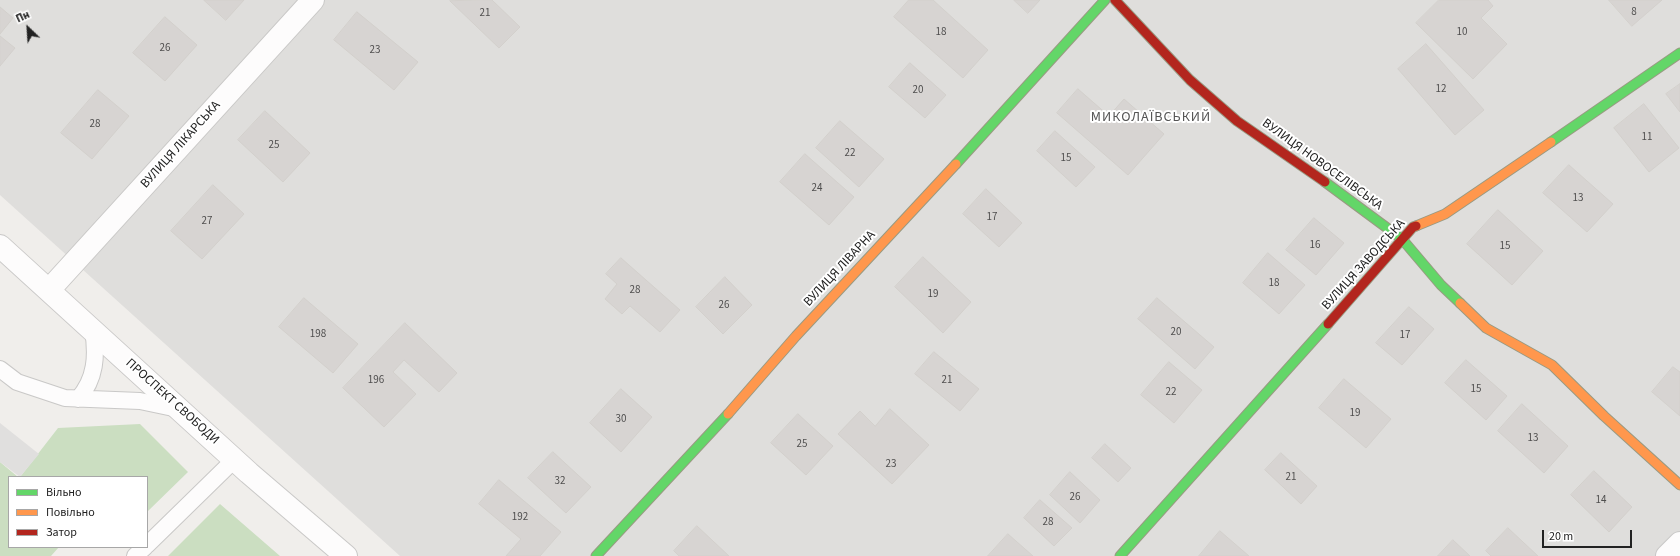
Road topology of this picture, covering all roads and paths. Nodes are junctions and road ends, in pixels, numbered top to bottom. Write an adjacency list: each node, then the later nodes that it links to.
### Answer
1 (313, 0): 7 (street, ВУЛИЦЯ ЛІКАРСЬКА)
2 (1105, 0): 19 (street, ВУЛИЦЯ ЛІВАРНА)
3 (1115, 0): 5 (street, ВУЛИЦЯ НОВОСЕЛІВСЬКА)
4 (1680, 54): 5 (street, ВУЛИЦЯ ЗАВОДСЬКА)
5 (1402, 239): 13 (street, ВУЛИЦЯ НОВОСЕЛІВСЬКА); 20 (street, ВУЛИЦЯ ЗАВОДСЬКА)
6 (0, 246): 7 (street, ПРОСПЕКТ СВОБОДИ)
7 (49, 290): 8 (street, ПРОСПЕКТ СВОБОДИ)
8 (93, 330): 10 (lane); 11 (street, ПРОСПЕКТ СВОБОДИ)
9 (0, 369): 10 (lane)
10 (78, 399): 11 (lane)
11 (181, 410): 12 (street, ПРОСПЕКТ СВОБОДИ)
12 (235, 459): 15 (lane); 18 (street, ПРОСПЕКТ СВОБОДИ)
13 (1680, 485)
14 (1680, 543): 21 (street)
15 (148, 544)
16 (143, 548): 17 (lane)
17 (135, 556)
18 (346, 556)
19 (596, 556)
20 (1120, 556)
21 (1667, 556)

